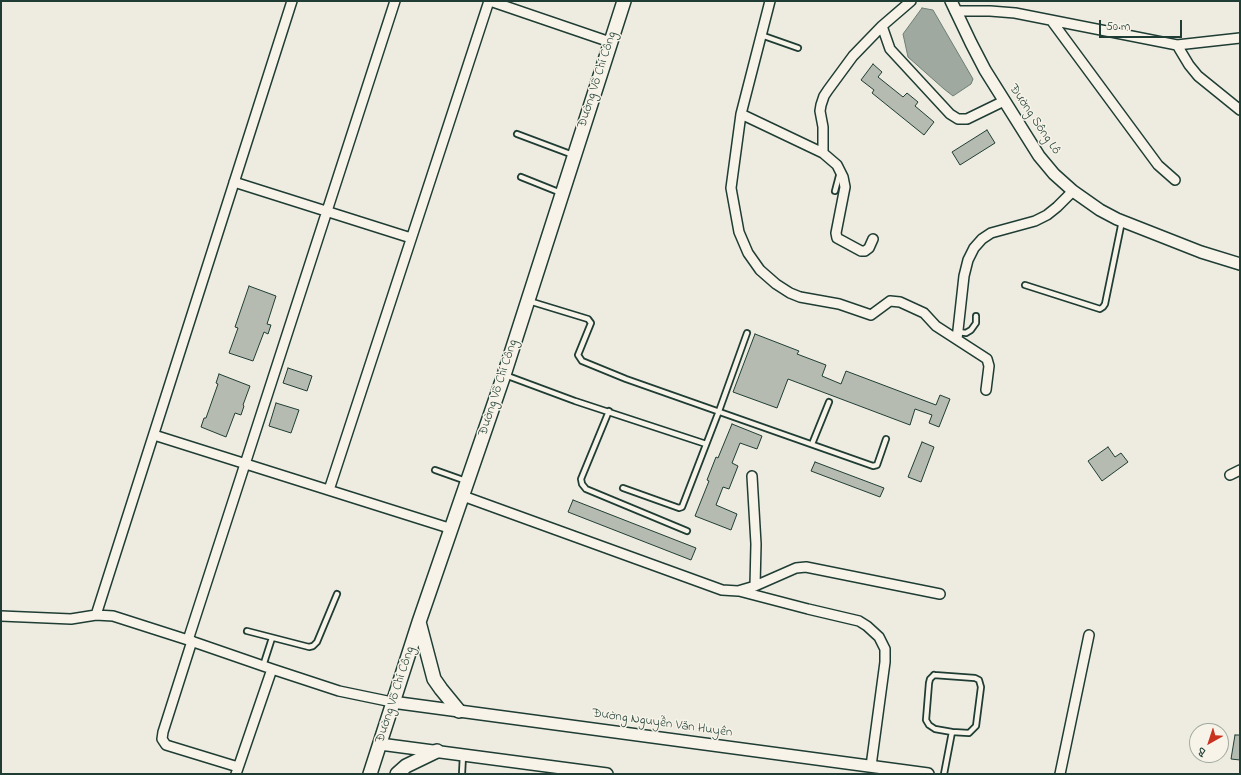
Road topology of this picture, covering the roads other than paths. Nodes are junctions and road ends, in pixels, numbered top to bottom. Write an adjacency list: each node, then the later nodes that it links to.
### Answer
1 (292, 1): 24 (street)
2 (395, 1): 28 (street)
3 (490, 1): 12 (street); 30 (street)
4 (624, 1): 12 (main road, Đường Võ Chí Công)
5 (770, 1): 10 (street)
6 (910, 1): 9 (street)
7 (953, 6): 8 (street); 15 (street, Đường Sông Lô)
8 (1050, 20): 13 (street); 23 (street)
9 (882, 26): 15 (street); 19 (street)
10 (761, 35): 14 (lane); 17 (street)
11 (1240, 38): 13 (street)
12 (610, 42): 20 (main road, Đường Võ Chí Công)
13 (1177, 45): 16 (street)
14 (798, 48)
15 (1004, 101): 26 (street, Đường Sông Lô)
16 (1240, 110)
17 (741, 114): 19 (street); 37 (street)
18 (517, 134): 20 (lane)
19 (823, 153): 21 (street)
20 (574, 155): 27 (main road, Đường Võ Chí Công)
21 (840, 171): 25 (lane); 31 (street)
22 (521, 177): 27 (lane)
23 (1175, 180)
24 (234, 182): 28 (street); 43 (street)
25 (835, 190)
26 (1073, 191): 29 (street, Đường Sông Lô); 37 (street)
27 (562, 194): 34 (main road, Đường Võ Chí Công)
28 (326, 211): 30 (street); 47 (street)
29 (1122, 221): 32 (street, Đường Sông Lô); 33 (lane)
30 (411, 238): 54 (street)
31 (873, 239)
32 (1240, 264)
33 (1025, 285)
34 (528, 300): 38 (main road, Đường Võ Chí Công); 42 (lane)
35 (976, 316): 37 (lane)
36 (747, 333): 42 (lane)
37 (958, 335): 39 (street)
38 (504, 375): 41 (lane); 52 (main road, Đường Võ Chí Công)
39 (986, 390)
40 (828, 402): 46 (lane)
41 (609, 411): 45 (lane); 57 (lane)
42 (719, 411): 45 (lane); 46 (lane)
43 (154, 434): 47 (street); 62 (street)
44 (886, 439): 46 (lane)
45 (706, 444): 53 (lane)
46 (812, 444)
47 (245, 463): 54 (street); 68 (street)
48 (435, 470): 52 (lane)
49 (1240, 470): 50 (street)
50 (1230, 475)
51 (752, 476): 58 (street)
52 (468, 482): 55 (main road, Đường Võ Chí Công)
53 (623, 488)
54 (329, 490): 56 (street)
55 (463, 496): 56 (main road, Đường Võ Chí Công); 59 (street)
56 (452, 529): 64 (main road, Đường Võ Chí Công)
57 (687, 531)
58 (755, 586): 59 (street); 61 (street)
59 (738, 591): 77 (street)
60 (337, 594): 67 (lane)
61 (940, 594)
62 (96, 615): 63 (street); 68 (street)
63 (1, 616)
64 (419, 622): 71 (main road, Đường Võ Chí Công); 72 (main road)
65 (247, 631): 67 (lane)
66 (1089, 635): 85 (street)
67 (272, 638): 69 (lane)
68 (190, 640): 69 (street); 78 (street)
69 (263, 666): 70 (street)
70 (272, 669): 71 (street); 78 (street)
71 (392, 702): 72 (street, Đường Nguyễn Văn Huyên); 74 (main road, Đường Võ Chí Công)
72 (459, 711): 77 (street, Đường Nguyễn Văn Huyên)
73 (952, 732): 73 (lane); 84 (lane)
74 (380, 744): 75 (street); 79 (main road, Đường Võ Chí Công)
75 (437, 751): 76 (street); 80 (main road)
76 (463, 755): 81 (lane); 82 (street)
77 (871, 766): 83 (street, Đường Nguyễn Văn Huyên)
78 (237, 771)
79 (370, 774)
80 (397, 774)
81 (462, 774)
82 (607, 774)
83 (928, 774)
84 (944, 774)
85 (1060, 774)

